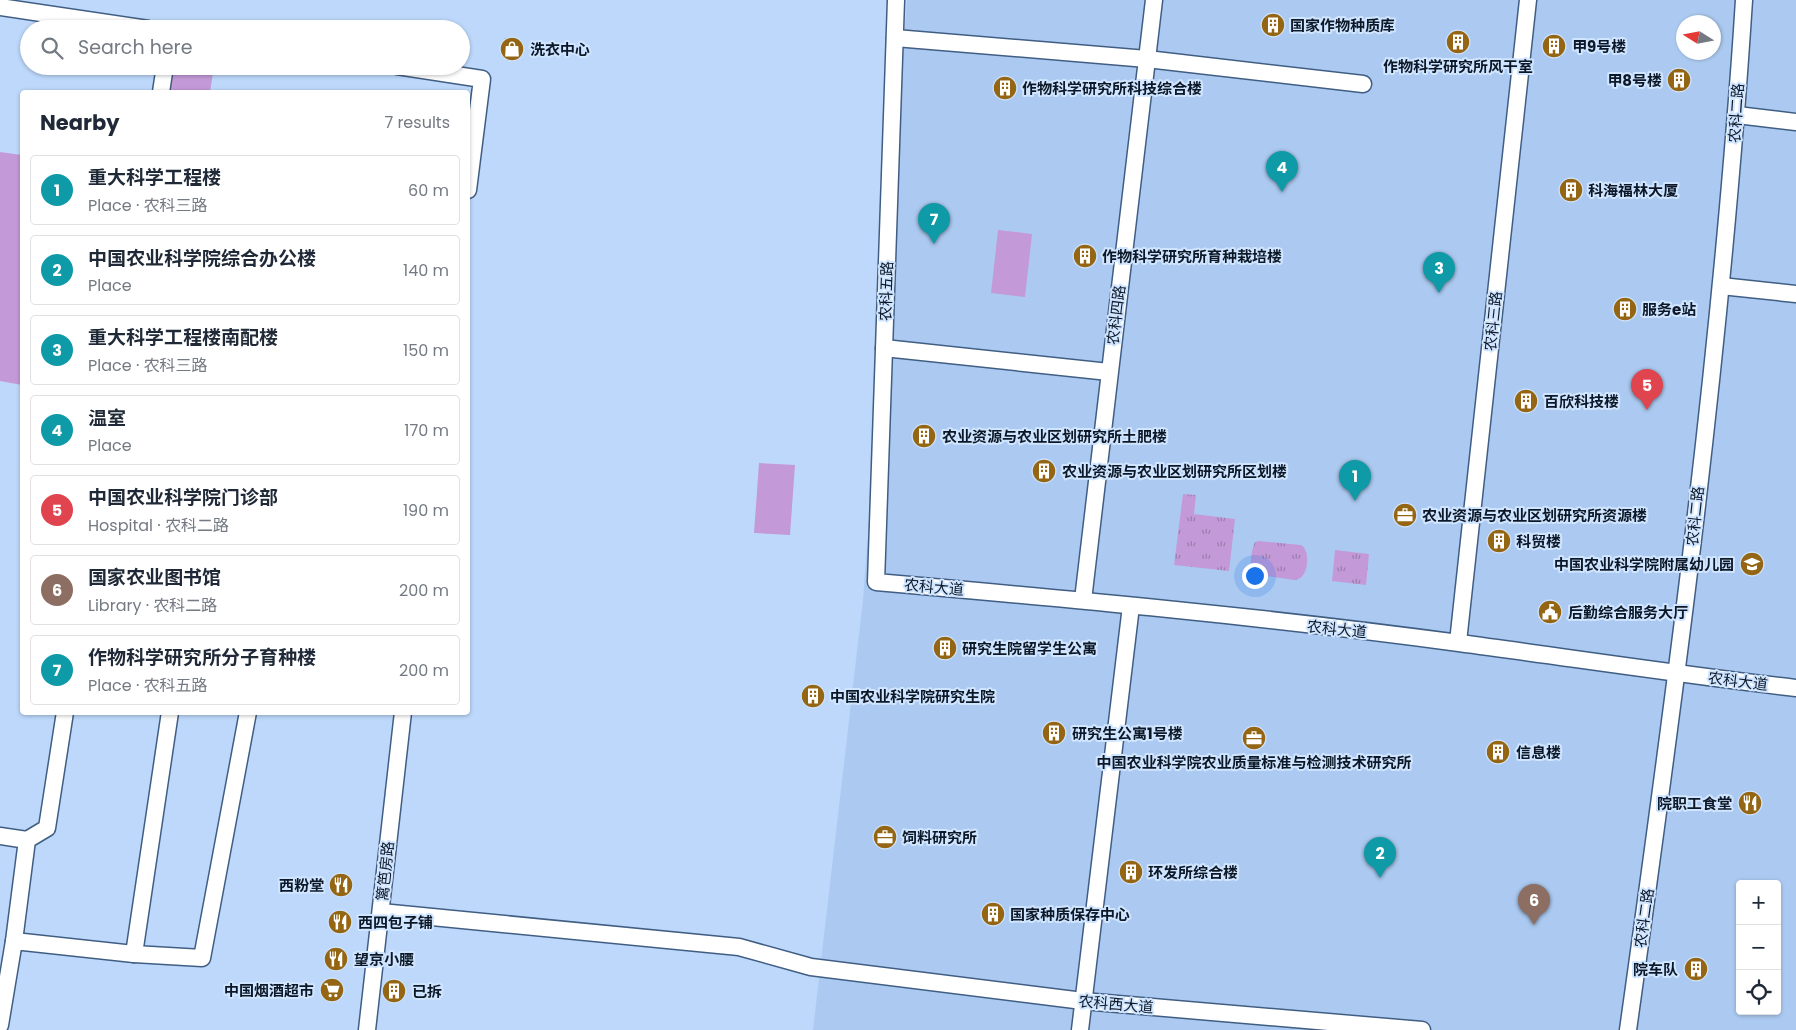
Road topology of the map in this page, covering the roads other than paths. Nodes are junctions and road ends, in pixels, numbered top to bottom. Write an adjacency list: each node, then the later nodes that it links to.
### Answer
1 (896, 0): 7 (street, 农科五路)
2 (1154, 0): 8 (street, 农科四路)
3 (1528, 0): 23 (street, 农科三路)
4 (1744, 0): 13 (street, 农科二路)
5 (0, 7): 6 (street)
6 (87, 20)
7 (894, 38): 8 (street); 18 (street, 农科五路)
8 (1147, 59): 11 (street); 19 (street, 农科四路)
9 (164, 75): 12 (street)
10 (456, 75): 15 (street)
11 (1363, 84)
12 (161, 90)
13 (1737, 115): 14 (street); 16 (street, 农科二路)
14 (1796, 122)
15 (470, 174)
16 (1721, 286): 17 (street); 24 (street, 农科二路)
17 (1796, 294)
18 (884, 348): 19 (street); 20 (street, 农科五路)
19 (1109, 372): 21 (street, 农科四路)
20 (876, 582): 21 (street, 农科大道)
21 (1083, 600): 22 (street, 农科大道)
22 (1131, 606): 23 (street, 农科大道); 35 (street)
23 (1458, 642): 24 (street, 农科大道)
24 (1678, 674): 25 (street, 农科大道); 42 (street, 农科二路)
25 (1796, 688)
26 (65, 715): 31 (street)
27 (170, 715): 34 (street)
28 (247, 715): 34 (street)
29 (403, 715): 32 (street, 篱笆房路)
30 (0, 836): 31 (street)
31 (27, 840): 33 (street)
32 (381, 912): 35 (street, 农科西大道); 39 (street, 篱笆房路)
33 (14, 940): 34 (street); 36 (street)
34 (134, 954)
35 (1083, 1001): 37 (street, 农科西大道); 40 (street)
36 (0, 1025)
37 (1358, 1027): 38 (street, 农科西大道)
38 (1389, 1028): 41 (street, 农科西大道)
39 (367, 1030)
40 (1080, 1030)
41 (1422, 1030)
42 (1628, 1030)

